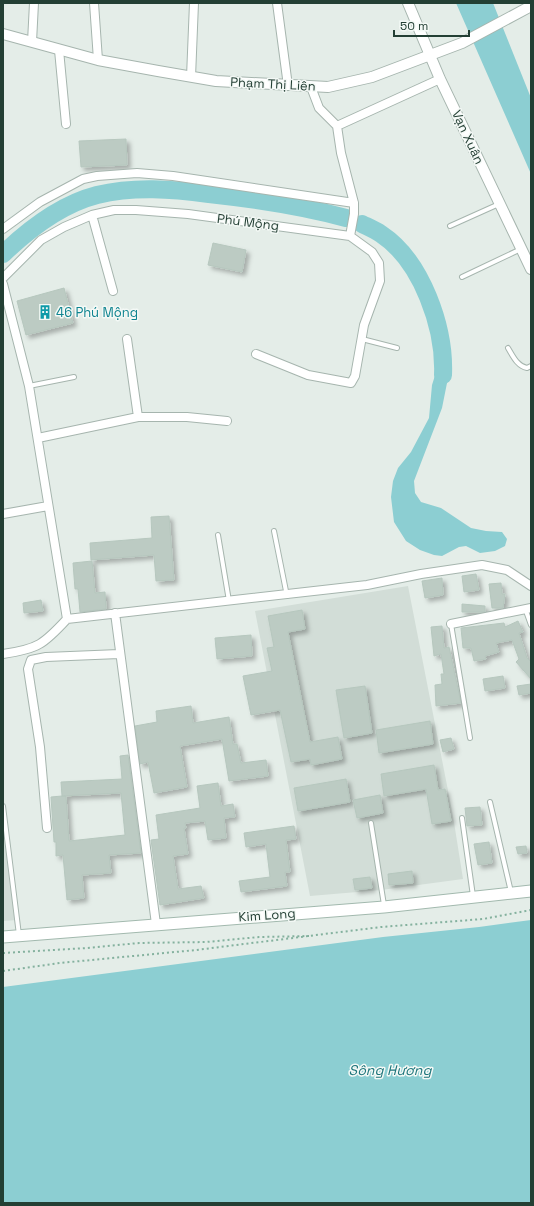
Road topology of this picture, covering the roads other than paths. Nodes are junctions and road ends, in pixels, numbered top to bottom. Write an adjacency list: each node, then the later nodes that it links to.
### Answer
1 (34, 3): 8 (street)
2 (94, 3): 11 (street)
3 (194, 3): 12 (street)
4 (277, 3): 14 (street)
5 (408, 3): 10 (street, Vạn Xuân)
6 (531, 6): 10 (street, Phạm Thị Liên)
7 (3, 34): 8 (street, Phạm Thị Liên)
8 (32, 42): 9 (street, Phạm Thị Liên)
9 (59, 50): 11 (street, Phạm Thị Liên); 16 (street)
10 (431, 55): 13 (street, Vạn Xuân); 15 (street, Phạm Thị Liên)
11 (98, 60): 12 (street, Phạm Thị Liên)
12 (191, 77): 14 (street, Phạm Thị Liên)
13 (440, 79): 17 (street); 19 (street, Vạn Xuân)
14 (288, 86): 15 (street, Phạm Thị Liên)
15 (311, 87): 17 (street)
16 (66, 124)
17 (337, 126): 18 (street)
18 (354, 203): 22 (street); 23 (street)
19 (499, 204): 21 (lane); 24 (street, Vạn Xuân)
20 (92, 215): 23 (street, Phú Mộng); 27 (street, Phú Mộng); 29 (street)
21 (450, 226)
22 (3, 229)
23 (350, 236): 31 (street)
24 (521, 249): 25 (street, Vạn Xuân); 26 (lane)
25 (531, 269)
26 (462, 277)
27 (3, 278)
28 (3, 284): 37 (street)
29 (113, 291)
30 (127, 339): 38 (street)
31 (361, 339): 32 (lane); 34 (street)
32 (397, 348)
33 (508, 348): 35 (lane)
34 (256, 354)
35 (531, 366)
36 (74, 378): 37 (lane)
37 (29, 386): 40 (street)
38 (138, 417): 39 (street); 40 (street)
39 (227, 421)
40 (38, 438): 41 (street)
41 (48, 506): 42 (street); 50 (street)
42 (3, 514)
43 (274, 531): 46 (lane)
44 (218, 536): 47 (lane)
45 (531, 586): 46 (street)
46 (287, 596): 47 (street)
47 (229, 602): 49 (street)
48 (528, 609): 51 (street); 52 (lane)
49 (115, 613): 50 (street); 54 (street)
50 (67, 619): 53 (street)
51 (451, 624): 55 (lane)
52 (531, 625)
53 (3, 654)
54 (119, 654): 60 (street); 65 (street)
55 (470, 738)
56 (490, 802): 62 (lane)
57 (3, 806): 66 (lane)
58 (462, 818): 63 (lane)
59 (371, 823): 64 (lane)
60 (47, 828)
61 (531, 892): 62 (main road, Kim Long)
62 (512, 894): 63 (main road, Kim Long)
63 (474, 898): 64 (main road, Kim Long)
64 (384, 907): 65 (main road, Kim Long)
65 (156, 924): 66 (main road, Kim Long)
66 (19, 936): 67 (main road, Kim Long)
67 (3, 937)

